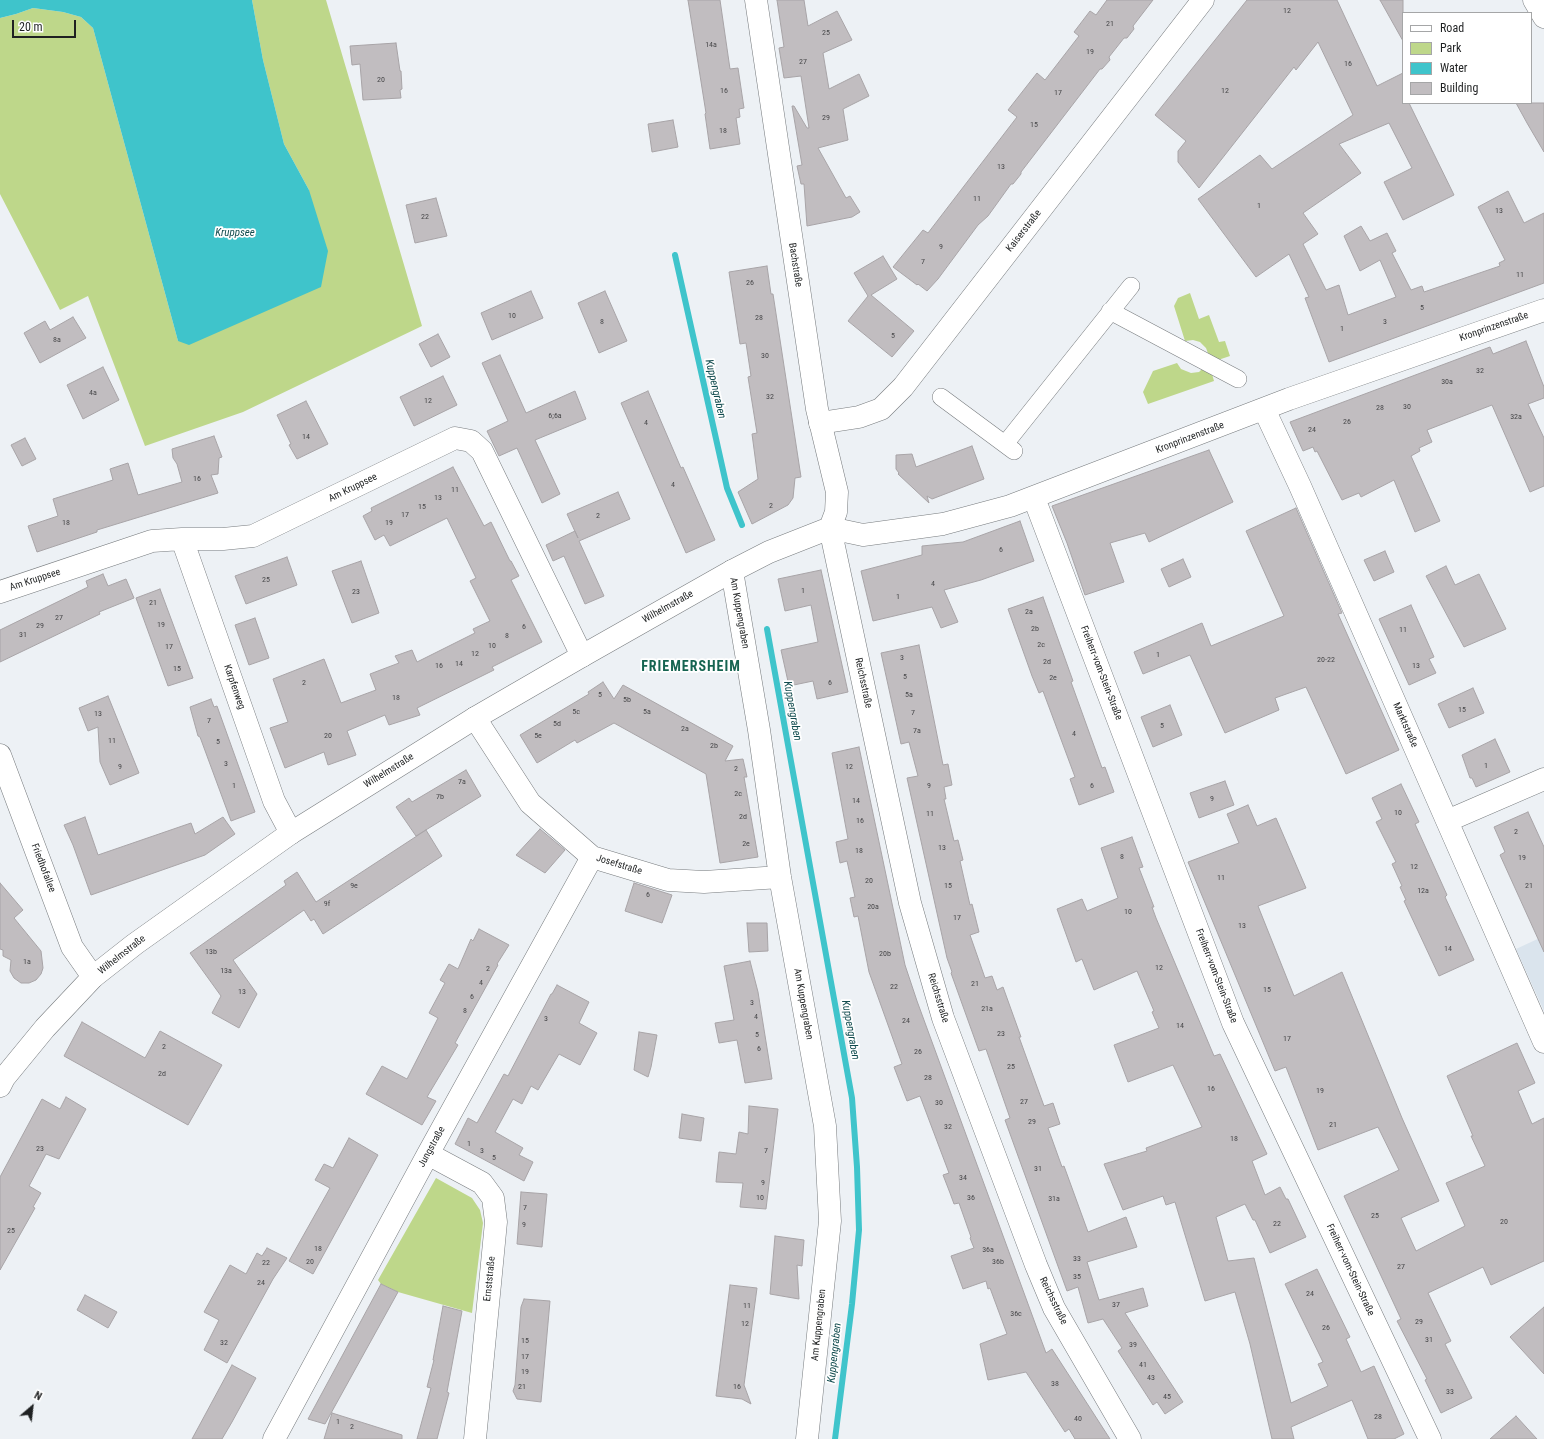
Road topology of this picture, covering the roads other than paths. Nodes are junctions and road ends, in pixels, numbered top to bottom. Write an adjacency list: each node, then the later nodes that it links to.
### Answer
1 (756, 0): 11 (street, Bachstraße)
2 (1203, 0): 11 (street, Kaiserstraße)
3 (1534, 0): 4 (street)
4 (1544, 17)
5 (1130, 286): 7 (street)
6 (1544, 310): 10 (street, Kronprinzenstraße)
7 (1110, 311): 8 (street); 9 (street)
8 (1238, 380)
9 (941, 397)
10 (1264, 409): 12 (street, Kronprinzenstraße); 21 (street, Marktstraße)
11 (820, 423): 13 (street, Bachstraße)
12 (1034, 498): 13 (street, Kronprinzenstraße); 33 (street, Freiherr-vom-Stein-Straße)
13 (830, 528): 15 (street, Wilhelmstraße); 32 (street, Reichsstraße)
14 (182, 539): 16 (street, Am Kruppsee); 17 (street, Am Kruppsee); 22 (street, Karpfenweg)
15 (732, 571): 17 (street, Wilhelmstraße); 24 (street, Am Kuppengraben)
16 (0, 592)
17 (582, 656): 18 (street, Wilhelmstraße)
18 (475, 718): 22 (street, Wilhelmstraße); 23 (street, Josefstraße)
19 (0, 756): 25 (street, Friedhofallee)
20 (1544, 779): 21 (street)
21 (1447, 821): 26 (street, Marktstraße)
22 (291, 833): 25 (street, Wilhelmstraße)
23 (592, 857): 24 (street, Josefstraße); 28 (street, Jungstraße)
24 (780, 877): 31 (street, Am Kuppengraben)
25 (93, 977): 27 (street, Wilhelmstraße)
26 (1544, 1042)
27 (0, 1086)
28 (428, 1154): 29 (street, Jungstraße); 30 (street, Ernststraße)
29 (274, 1439)
30 (475, 1439)
31 (807, 1439)
32 (1130, 1439)
33 (1430, 1439)

